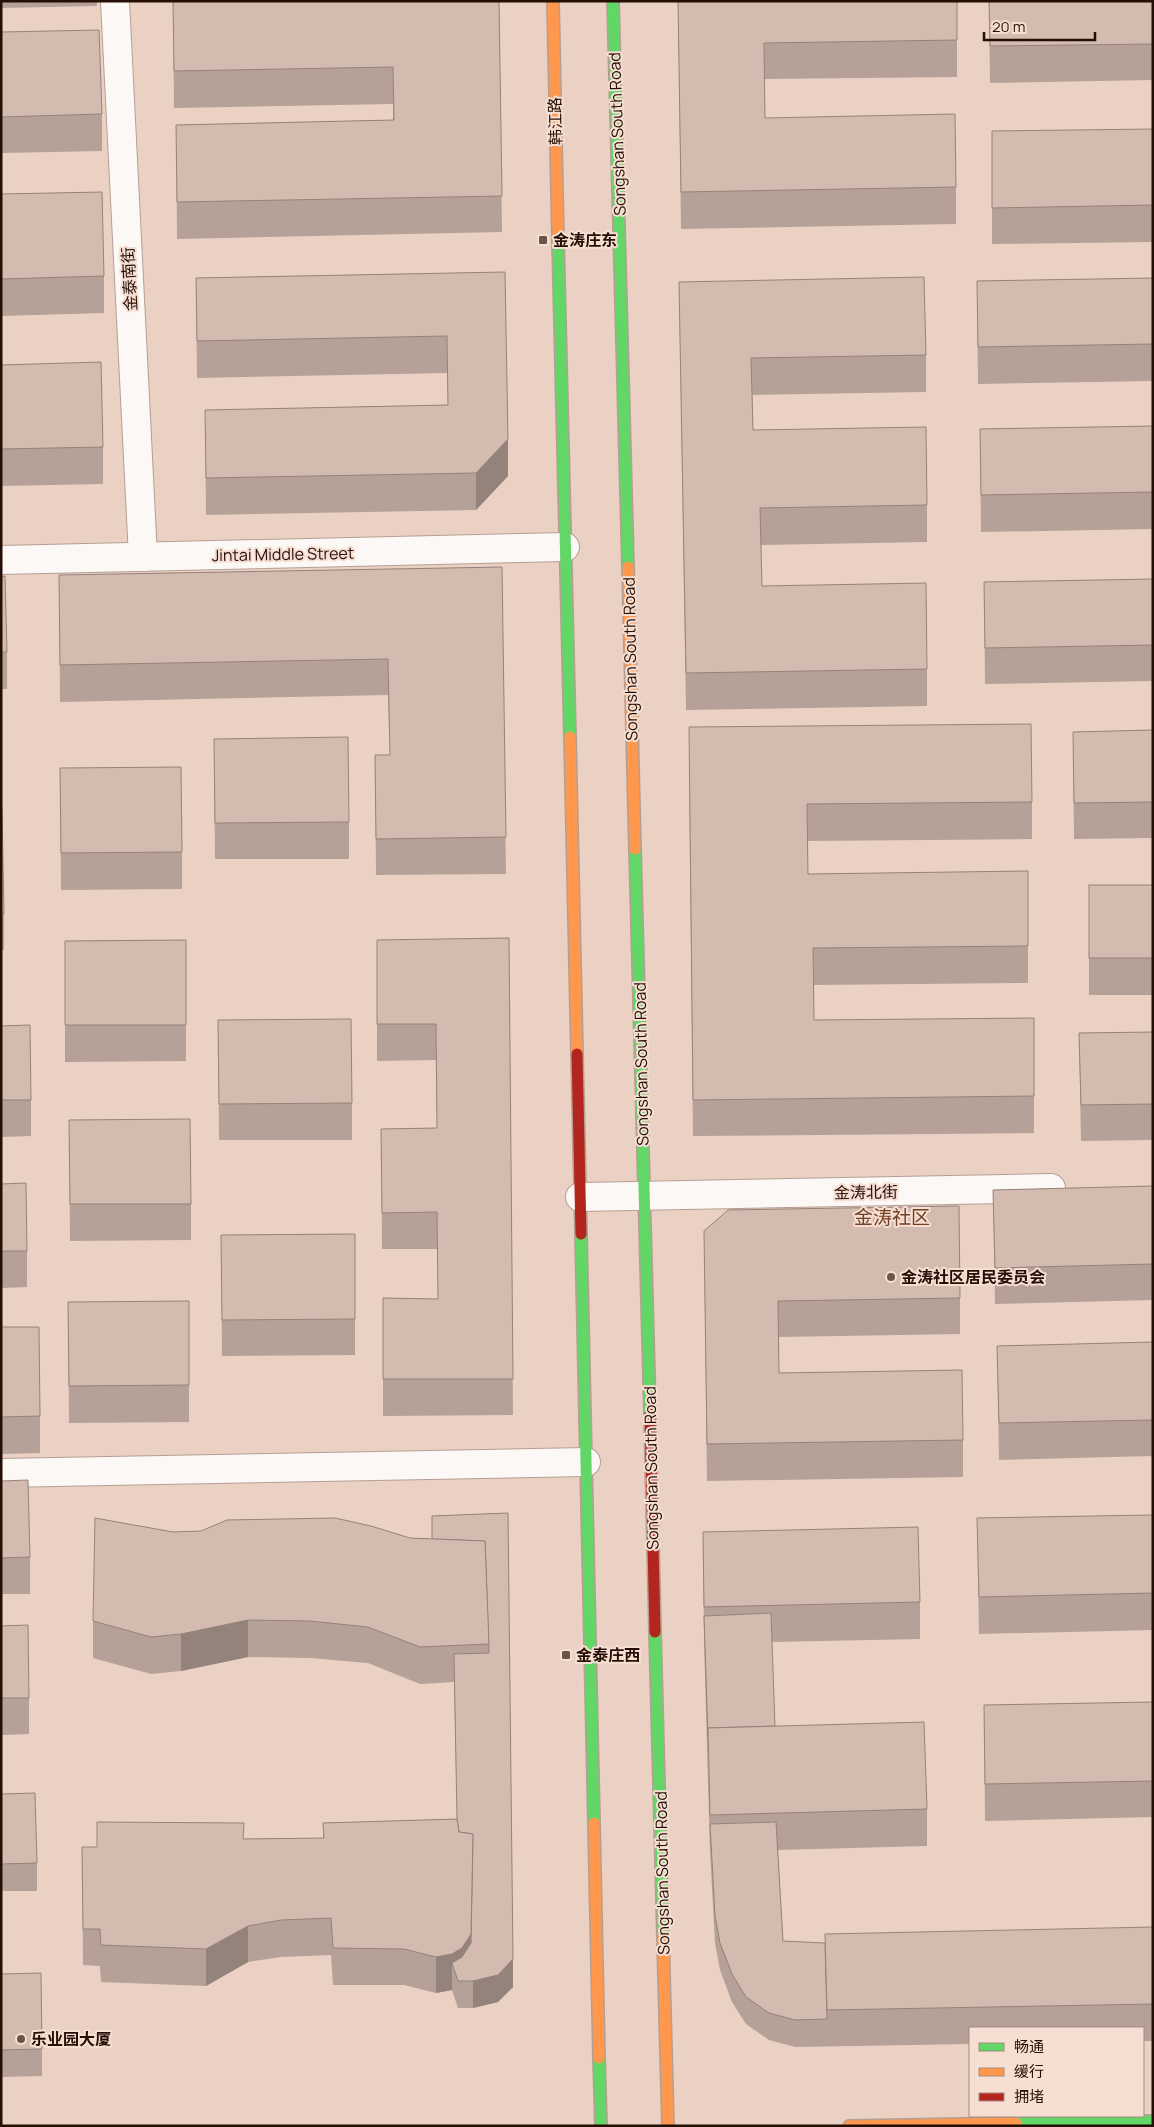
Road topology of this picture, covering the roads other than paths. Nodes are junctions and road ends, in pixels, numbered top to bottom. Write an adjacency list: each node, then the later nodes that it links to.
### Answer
1 (115, 1): 5 (street, 金泰南街)
2 (553, 1): 4 (street, 韩江路)
3 (613, 1): 8 (street, Songshan South Road)
4 (565, 548): 5 (street, Jintai Middle Street); 9 (street)
5 (143, 557): 6 (street, Jintai Middle Street)
6 (1, 560)
7 (1073, 1188): 8 (street, 金涛北街)
8 (644, 1196): 9 (street, 金涛北街); 14 (street, Songshan South Road)
9 (580, 1197): 10 (street)
10 (586, 1462): 11 (street); 13 (street)
11 (1, 1472)
12 (1153, 2121): 15 (street)
13 (601, 2126)
14 (668, 2126)
15 (849, 2126)

